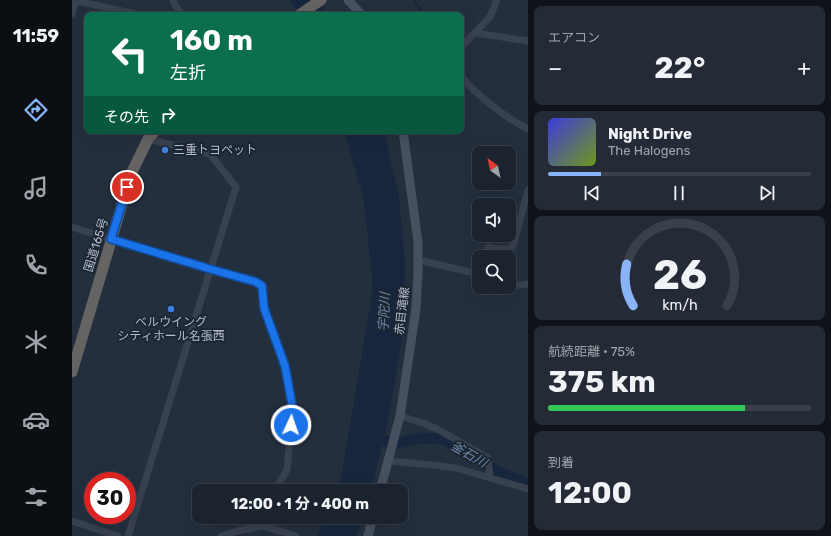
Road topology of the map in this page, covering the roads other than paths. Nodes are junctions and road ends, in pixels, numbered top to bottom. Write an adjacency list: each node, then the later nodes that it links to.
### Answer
1 (174, 0): 7 (street)
2 (321, 0): 8 (highway)
3 (348, 0): 9 (main road)
4 (497, 0): 11 (street)
5 (74, 1): 6 (street); 10 (street)
6 (126, 12)
7 (180, 12)
8 (303, 12)
9 (359, 12)
10 (72, 14)
11 (475, 34): 12 (street); 13 (street)
12 (528, 41)
13 (464, 44)
14 (464, 80): 15 (street)
15 (528, 129)
16 (403, 134): 22 (main road, 赤目滝線)
17 (152, 135): 20 (highway, 国道165号); 23 (street)
18 (528, 190): 21 (street)
19 (72, 226): 20 (street)
20 (111, 239): 23 (street); 27 (highway, 国道165号)
21 (487, 250)
22 (418, 260): 24 (street); 28 (main road, 赤目滝線)
23 (210, 269): 31 (street); 38 (street)
24 (472, 272)
25 (528, 284): 26 (street)
26 (516, 286)
27 (72, 372)
28 (400, 416): 29 (main road, 赤目滝線); 30 (street)
29 (388, 461): 30 (street); 32 (main road, 赤目滝線)
30 (490, 475): 33 (street)
31 (278, 484)
32 (382, 484)
33 (528, 489)
34 (72, 521): 37 (street)
35 (371, 524): 41 (main road)
36 (263, 526): 39 (street); 40 (street)
37 (118, 536)
38 (128, 536)
39 (221, 536)
40 (296, 536)
41 (368, 536)

